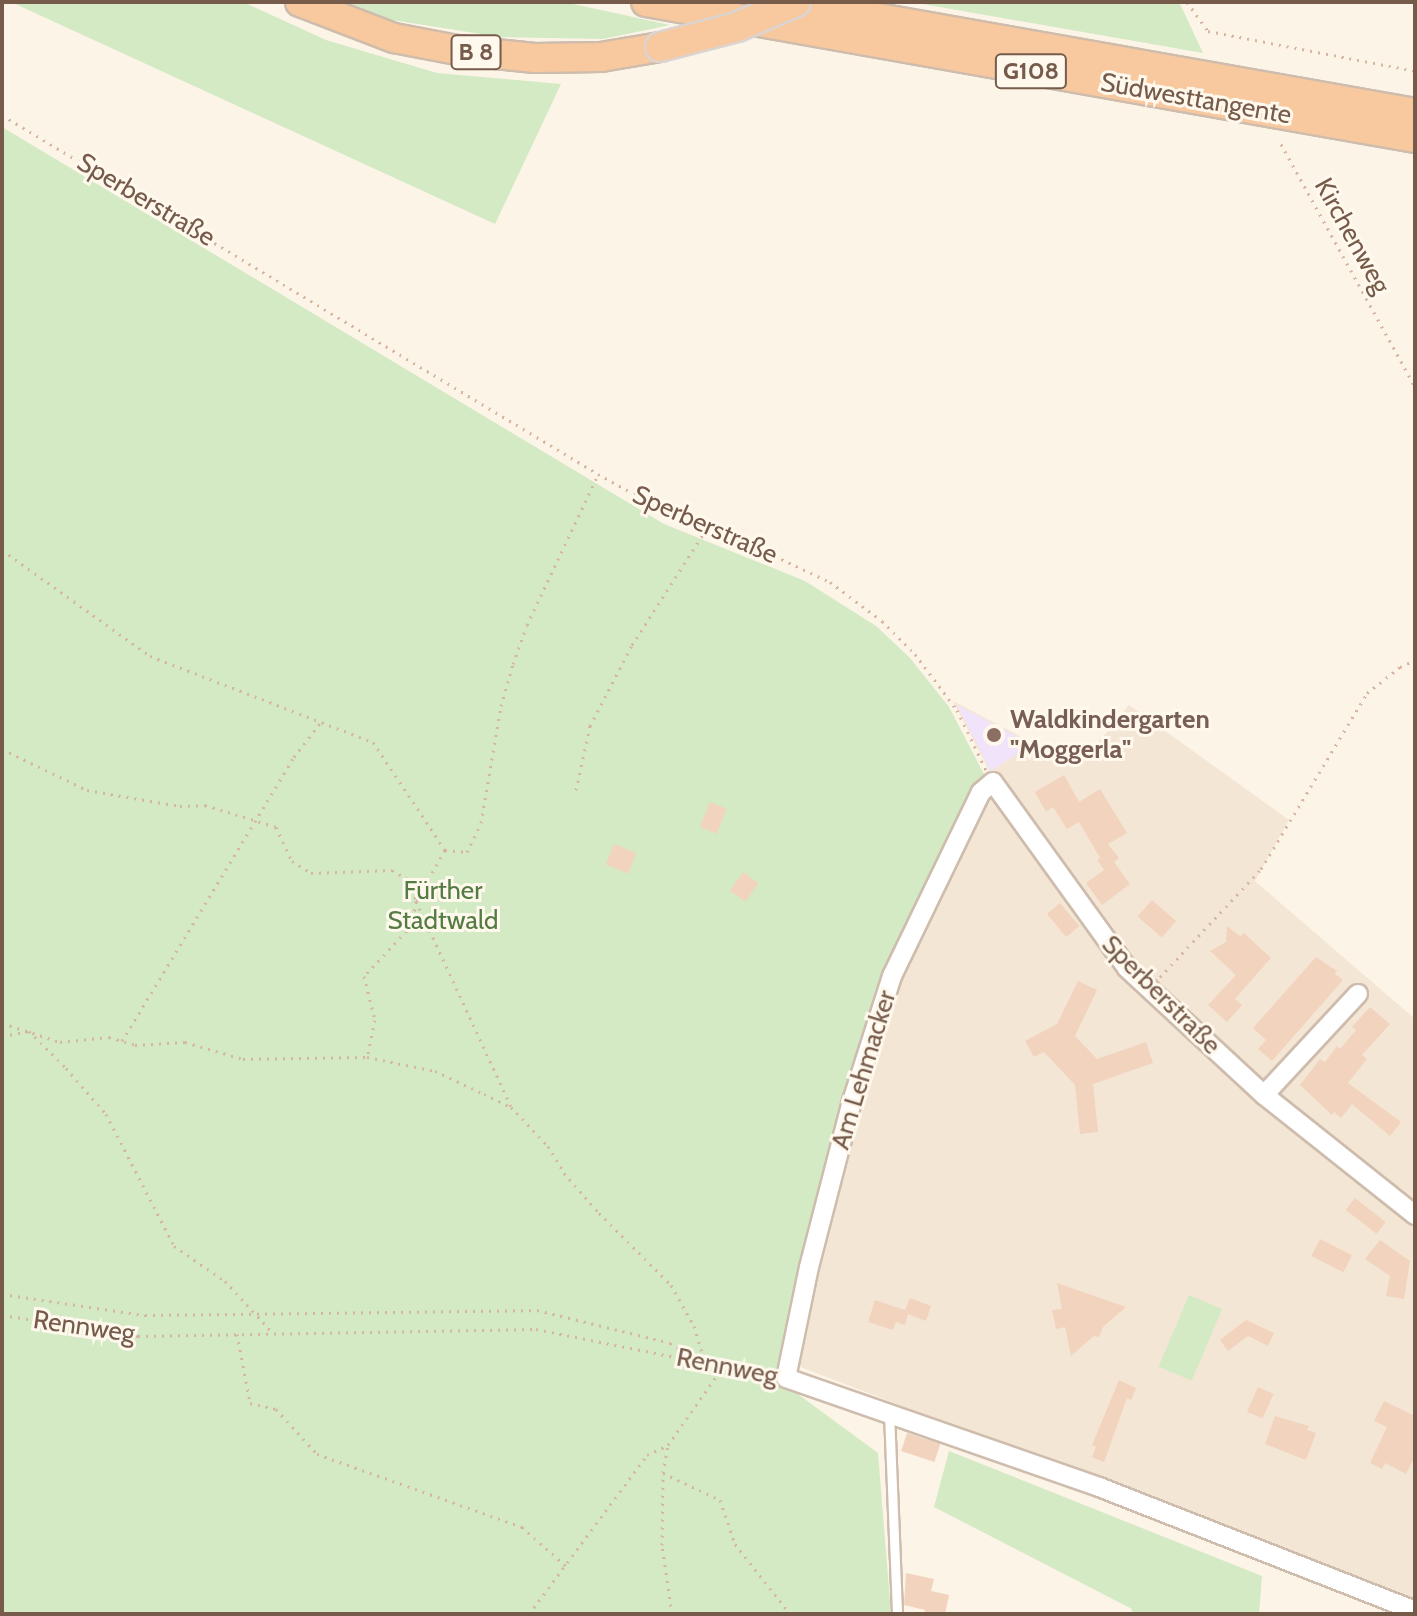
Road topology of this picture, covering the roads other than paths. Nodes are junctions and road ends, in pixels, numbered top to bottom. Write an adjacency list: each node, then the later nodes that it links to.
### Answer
1 (300, 2): 4 (highway, B 8, bridge)
2 (646, 2): 6 (highway, Südwesttangente / G108)
3 (788, 2): 5 (highway, Südwesttangente / G108)
4 (796, 2)
5 (1415, 113)
6 (1415, 138)
7 (993, 782): 9 (street, Sperberstraße); 11 (street, Am Lehmacker)
8 (1358, 994): 9 (street)
9 (1264, 1095): 10 (street, Sperberstraße)
10 (1415, 1215)
11 (786, 1378): 12 (street, Rennweg)
12 (889, 1413): 13 (street, Rennweg); 14 (lane)
13 (1415, 1611)
14 (897, 1612)

